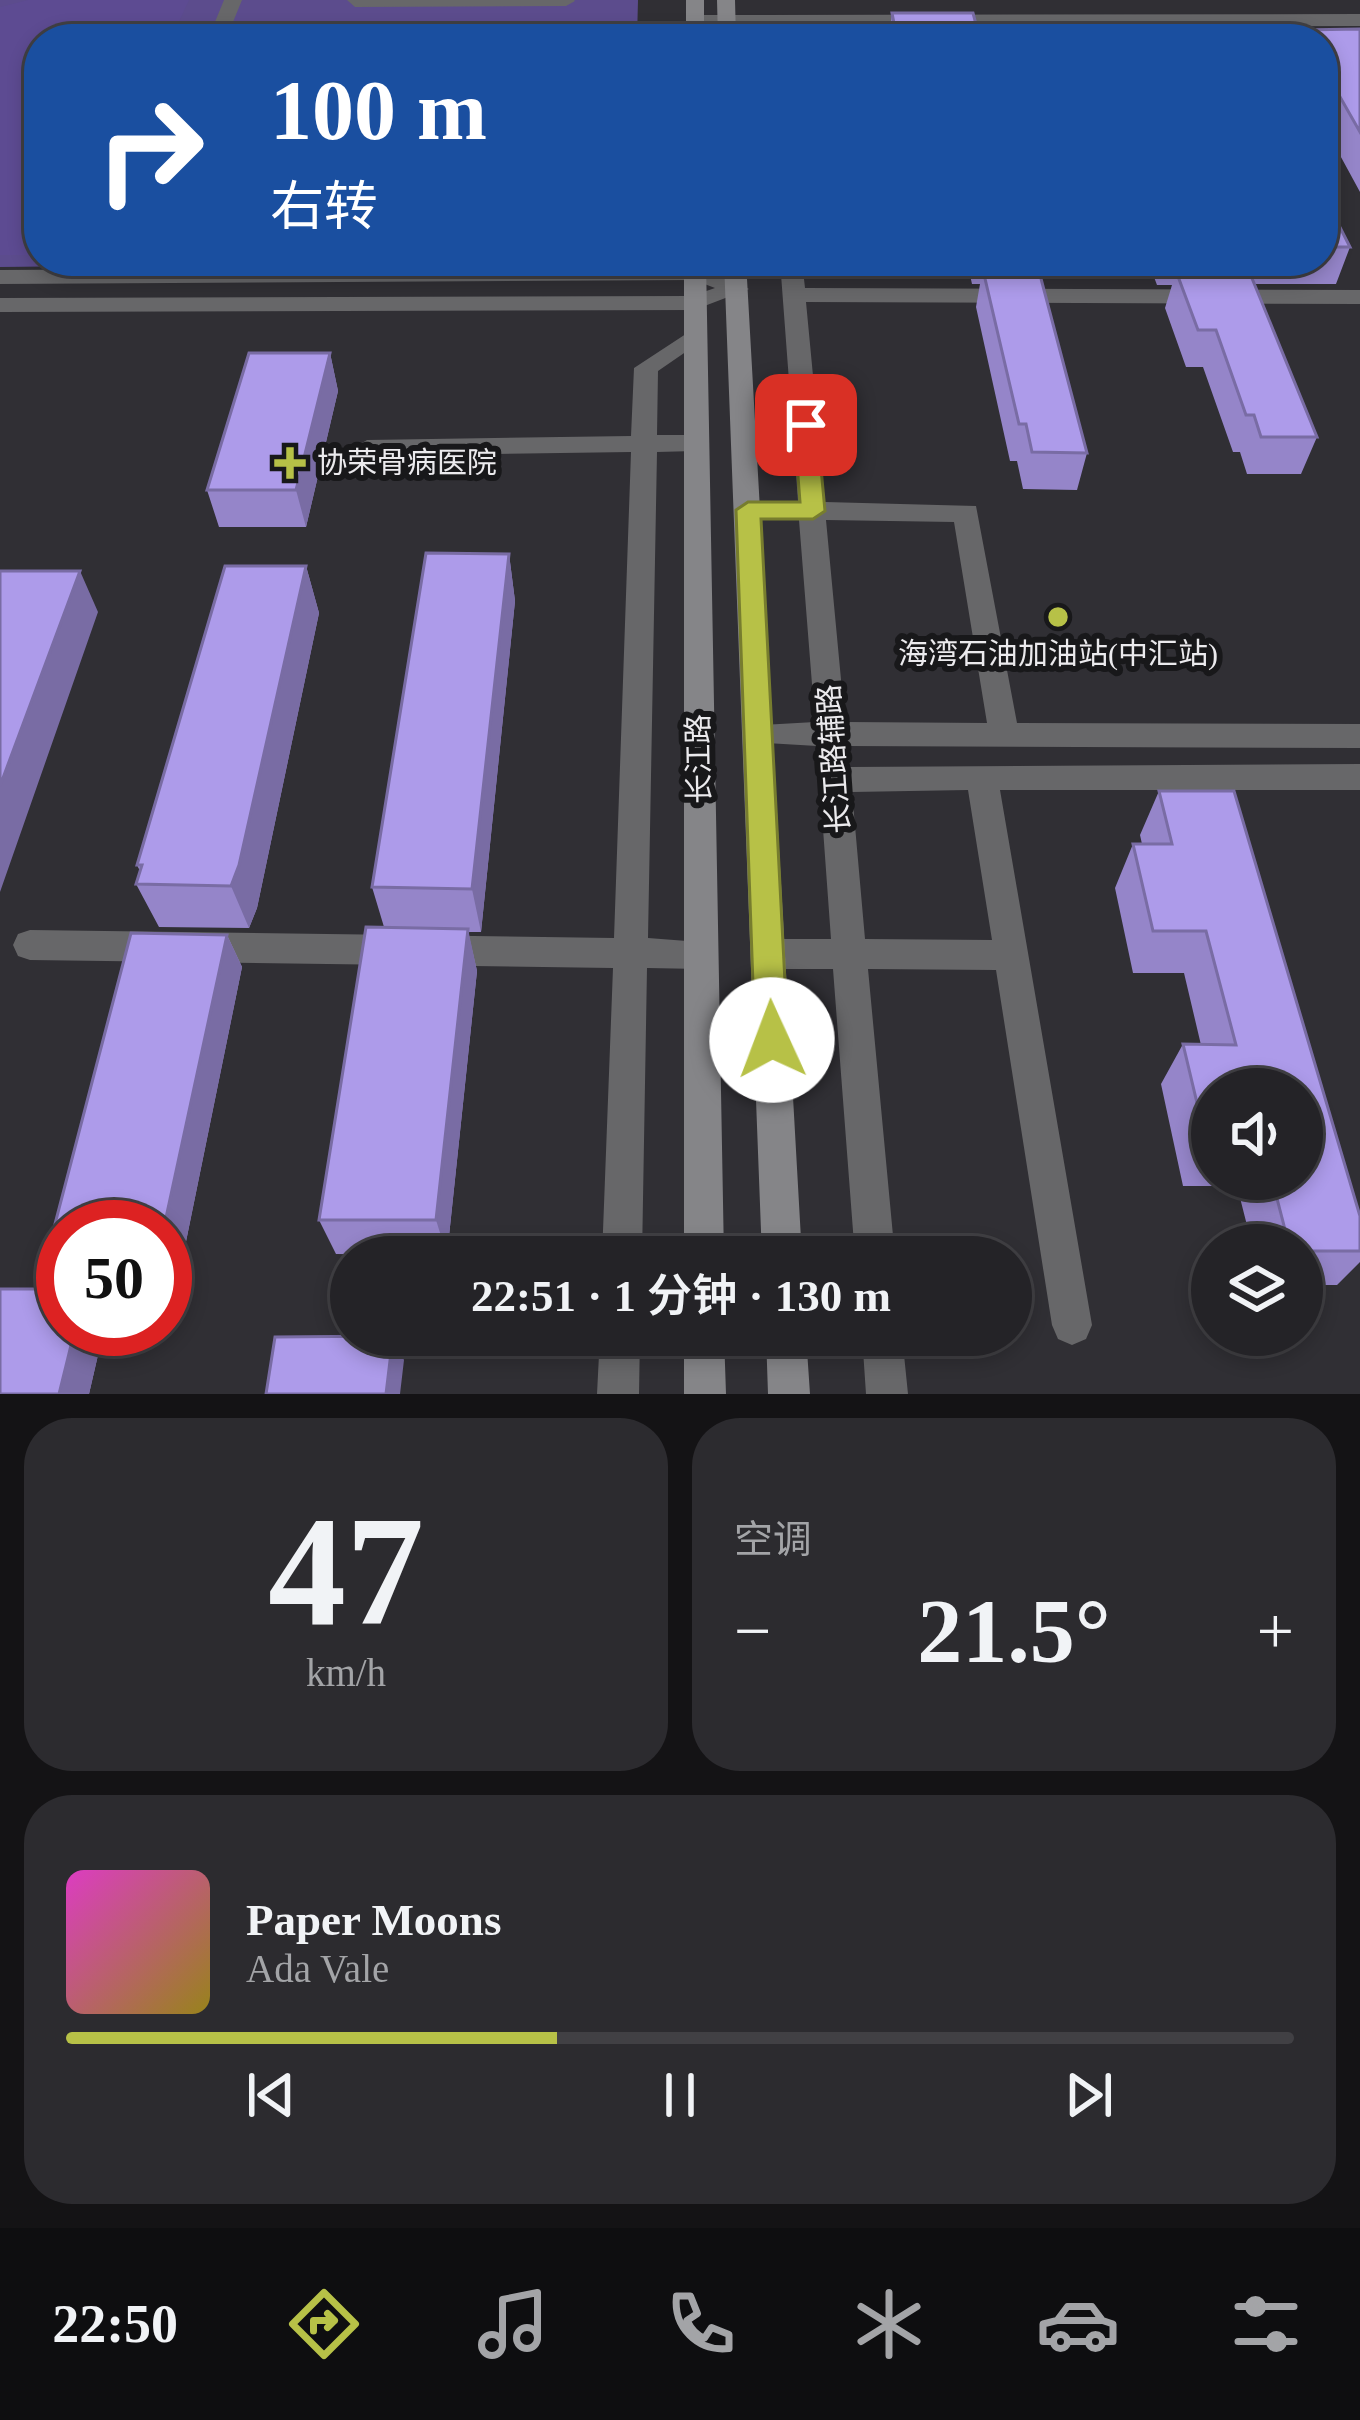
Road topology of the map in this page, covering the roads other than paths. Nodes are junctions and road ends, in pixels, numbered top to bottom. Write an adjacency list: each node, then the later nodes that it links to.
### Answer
1 (355, 1): 2 (street)
2 (566, 1)
3 (695, 20): 4 (street)
4 (726, 20): 5 (street)
5 (1360, 20)
6 (30, 276): 11 (street)
7 (407, 276): 12 (street)
8 (734, 276): 12 (street)
9 (736, 276): 19 (main road, 长江路)
10 (792, 276): 13 (street, 长江路辅路)
11 (0, 277)
12 (695, 293): 15 (street); 16 (main road, 长江路); 17 (street)
13 (794, 296): 14 (street); 20 (street, 长江路辅路)
14 (1360, 297)
15 (0, 305)
16 (695, 443): 17 (street); 32 (main road, 长江路)
17 (645, 444): 18 (street); 29 (street)
18 (367, 448)
19 (748, 510): 20 (street); 21 (main road, 长江路)
20 (813, 511): 22 (street, 长江路辅路); 23 (street)
21 (758, 734): 22 (street); 30 (main road, 长江路)
22 (832, 734): 23 (street); 27 (street, 长江路辅路)
23 (1004, 734): 24 (street)
24 (1360, 736)
25 (982, 777): 26 (street); 27 (street); 33 (street)
26 (1360, 777)
27 (835, 780): 31 (street, 长江路辅路)
28 (30, 945): 29 (street)
29 (630, 952): 32 (street); 34 (street)
30 (768, 953): 31 (street); 36 (main road, 长江路)
31 (850, 953): 33 (street); 37 (street, 长江路辅路)
32 (701, 954): 35 (main road, 长江路)
33 (1011, 955): 38 (street)
34 (623, 1236)
35 (704, 1236)
36 (781, 1236)
37 (873, 1236)
38 (1072, 1325)
39 (619, 1356): 43 (street)
40 (704, 1356): 44 (main road)
41 (787, 1356): 45 (main road)
42 (884, 1356): 46 (street)
43 (618, 1394)
44 (705, 1394)
45 (788, 1394)
46 (887, 1394)

